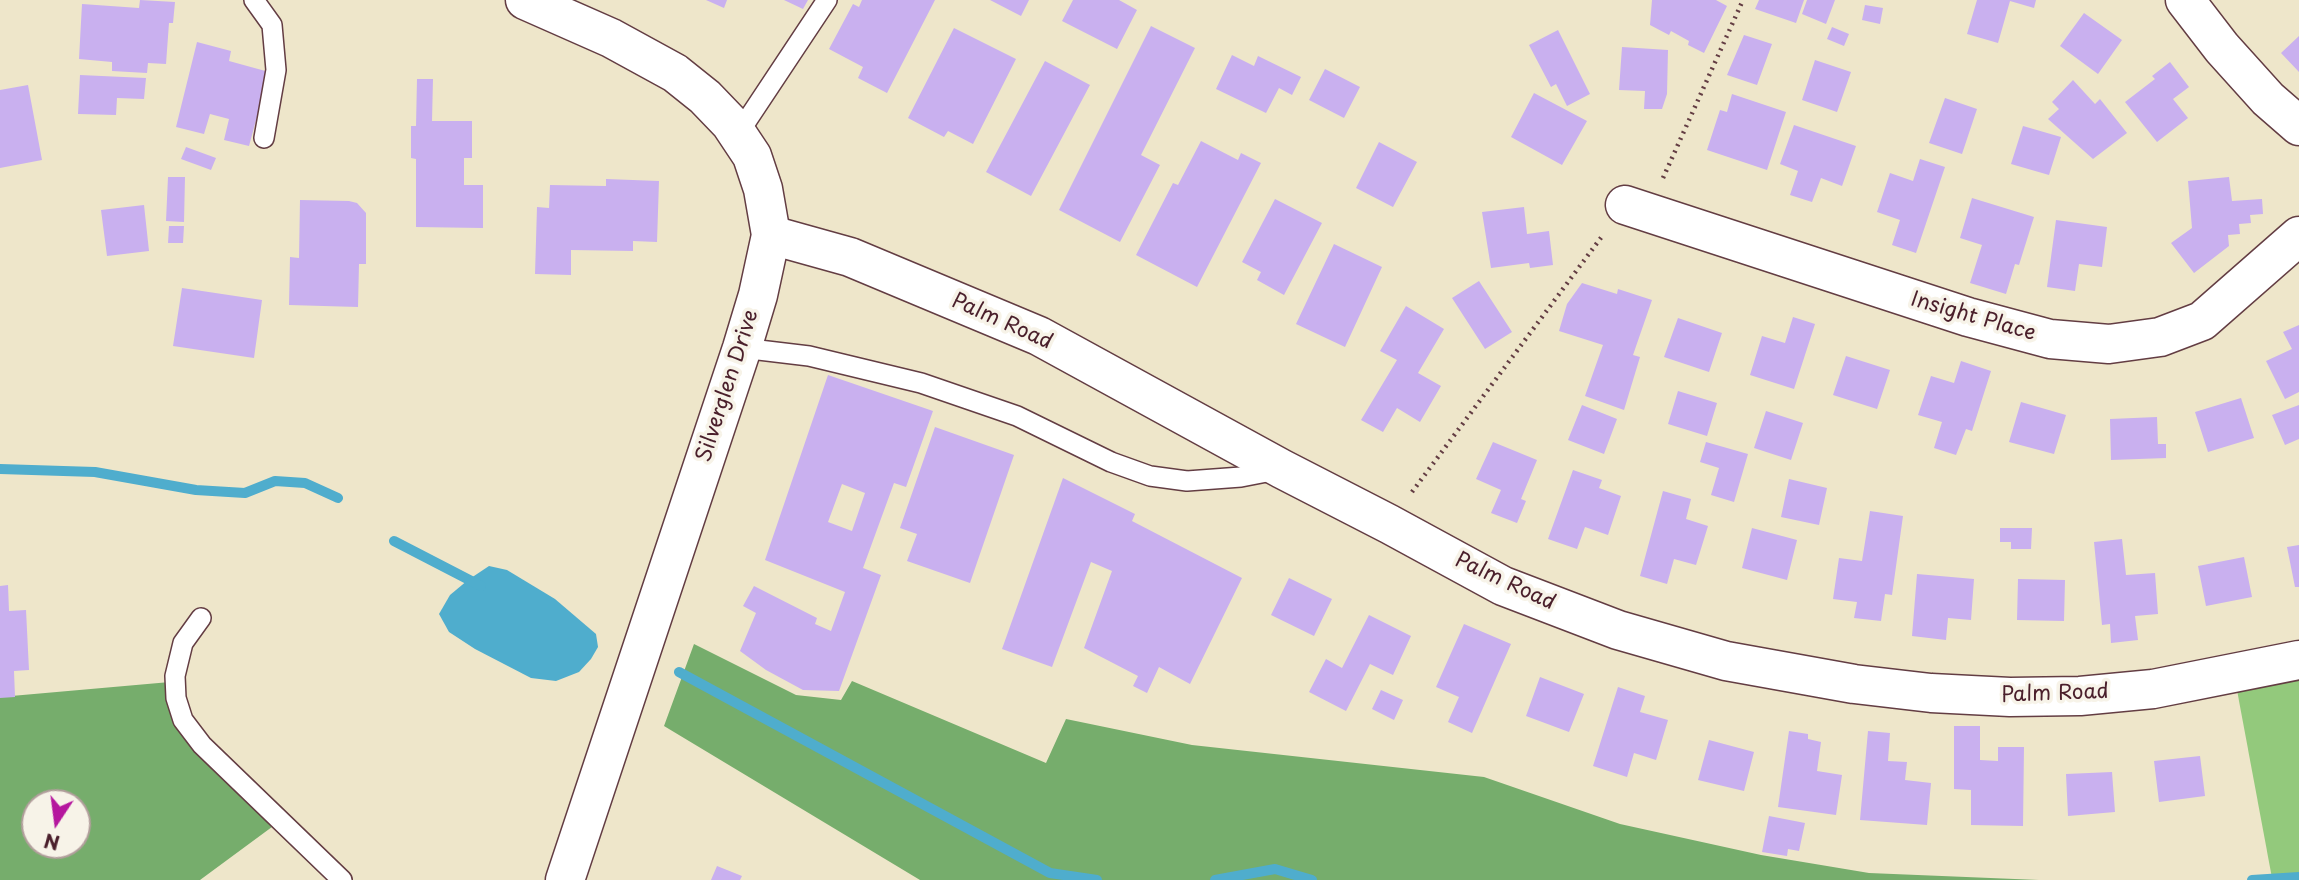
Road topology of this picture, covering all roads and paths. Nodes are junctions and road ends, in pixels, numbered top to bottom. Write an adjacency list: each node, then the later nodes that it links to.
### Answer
1 (254, 0): 8 (lane)
2 (525, 0): 7 (street, Silverglen Drive)
3 (827, 0): 7 (lane)
4 (1743, 0): 9 (path)
5 (2185, 0): 6 (street)
6 (2299, 125)
7 (738, 134): 10 (street, Silverglen Drive)
8 (264, 138)
9 (1636, 209): 11 (street, Insight Place); 14 (path)
10 (771, 235): 12 (street, Silverglen Drive); 13 (street, Palm Road)
11 (2299, 236)
12 (741, 348): 13 (lane); 18 (street, Silverglen Drive)
13 (1282, 469): 14 (street, Palm Road)
14 (1389, 524): 16 (street, Palm Road)
15 (201, 618): 17 (lane)
16 (2299, 660)
17 (342, 880)
18 (565, 880)

